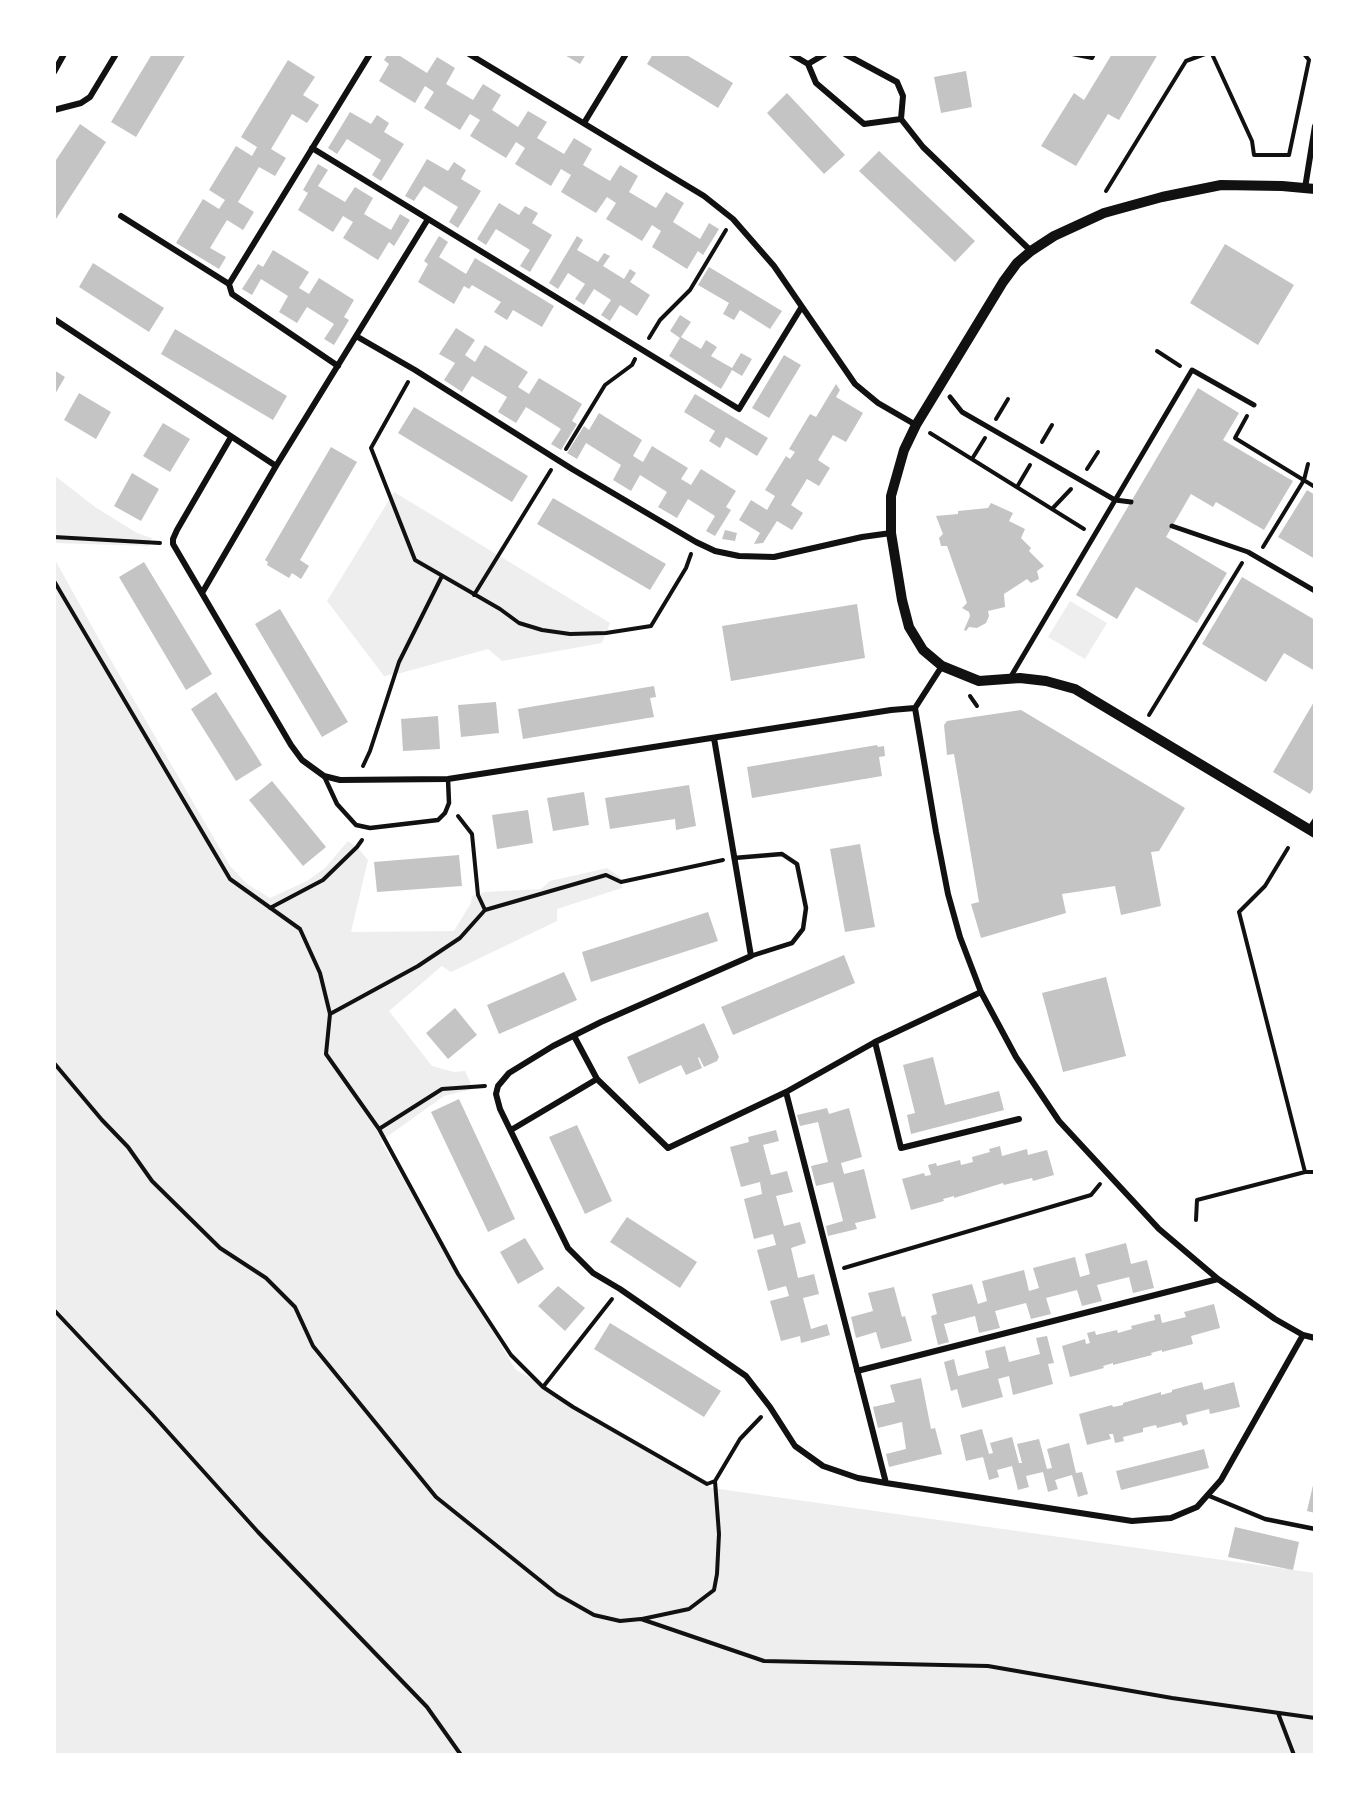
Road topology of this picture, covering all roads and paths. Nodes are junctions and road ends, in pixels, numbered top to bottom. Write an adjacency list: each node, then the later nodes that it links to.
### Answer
1 (64, 54): 17 (street)
2 (116, 54): 18 (street)
3 (370, 54): 22 (street)
4 (468, 54): 20 (street)
5 (626, 54): 20 (street)
6 (791, 54): 16 (street)
7 (825, 54): 16 (street)
8 (845, 54): 19 (street)
9 (1072, 54): 10 (path)
10 (1094, 54)
11 (1187, 54): 15 (path)
12 (1205, 54): 15 (path)
13 (1212, 54): 14 (path)
14 (1304, 54)
15 (1186, 62): 24 (path)
16 (808, 64): 19 (street)
17 (54, 72)
18 (54, 110)
19 (901, 119): 28 (street)
20 (584, 123): 27 (street)
21 (1315, 126): 23 (street)
22 (312, 148): 26 (street); 29 (street)
23 (1310, 188): 28 (street)
24 (1106, 191)
25 (121, 216): 29 (street)
26 (428, 219): 32 (street); 33 (street)
27 (733, 219): 30 (street); 33 (path)
28 (1031, 251): 40 (street)
29 (229, 284): 35 (street)
30 (801, 308): 33 (street); 40 (street)
31 (54, 319): 41 (street)
32 (356, 336): 35 (street); 36 (street)
33 (642, 349): 42 (path)
34 (1157, 351): 37 (path)
35 (338, 366): 44 (street)
36 (415, 370): 42 (street); 57 (path)
37 (1192, 370): 39 (street); 47 (street)
38 (950, 397): 47 (street)
39 (1254, 405): 45 (path)
40 (916, 425): 50 (street); 51 (path)
41 (231, 437): 44 (street); 54 (street)
42 (558, 460): 53 (street); 61 (path)
43 (1308, 464): 45 (path)
44 (276, 466): 60 (street)
45 (1304, 480): 46 (path); 56 (path)
46 (1315, 486)
47 (1115, 500): 48 (street); 51 (street)
48 (1131, 502)
49 (1172, 526): 55 (street)
50 (891, 533): 53 (street); 62 (street)
51 (1094, 536): 63 (street)
52 (54, 537): 54 (path)
53 (696, 542): 61 (path)
54 (173, 544): 60 (street)
55 (1248, 552): 56 (street); 65 (path)
56 (1257, 557): 59 (street)
57 (442, 576): 61 (path); 69 (path)
58 (54, 581): 76 (path)
59 (1315, 591)
60 (202, 594): 67 (street)
61 (474, 595)
62 (942, 666): 63 (street); 64 (street)
63 (1009, 680): 65 (street)
64 (915, 708): 66 (street); 79 (street)
65 (1141, 729): 73 (street)
66 (714, 738): 68 (street); 75 (street)
67 (324, 776): 69 (street); 72 (lane)
68 (448, 779): 69 (street); 70 (lane)
69 (355, 780)
70 (449, 803): 72 (lane); 77 (path)
71 (1315, 819): 73 (street)
72 (370, 828): 76 (path)
73 (1312, 831)
74 (1288, 848): 90 (path)
75 (734, 858): 77 (path); 78 (street); 78 (lane)
76 (270, 908): 80 (path)
77 (485, 910): 80 (path)
78 (751, 956): 81 (street)
79 (981, 992): 82 (street); 92 (street)
80 (330, 1014): 88 (path)
81 (574, 1036): 84 (street); 85 (street)
82 (875, 1042): 86 (street); 87 (street)
83 (54, 1063): 107 (path)
84 (597, 1079): 86 (street); 89 (street)
85 (498, 1086): 88 (path); 89 (street)
86 (786, 1092): 94 (street)
87 (1019, 1119)
88 (379, 1129): 101 (path)
89 (511, 1130): 96 (street)
90 (1305, 1172): 91 (path); 93 (path)
91 (1315, 1172)
92 (1107, 1175): 94 (path); 95 (street)
93 (1196, 1220)
94 (832, 1272): 100 (street)
95 (1218, 1279): 98 (street); 100 (street)
96 (620, 1289): 101 (path); 102 (street)
97 (54, 1310): 110 (path)
98 (1303, 1335): 99 (street); 105 (street)
99 (1315, 1338)
100 (857, 1371): 104 (street)
101 (543, 1387): 103 (path)
102 (770, 1407): 103 (path); 104 (street)
103 (715, 1481): 107 (path)
104 (885, 1483): 105 (street)
105 (1207, 1495): 106 (lane)
106 (1315, 1529)
107 (641, 1619): 108 (path)
108 (1278, 1713): 109 (path); 111 (path)
109 (1315, 1718)
110 (461, 1755)
111 (1294, 1755)

